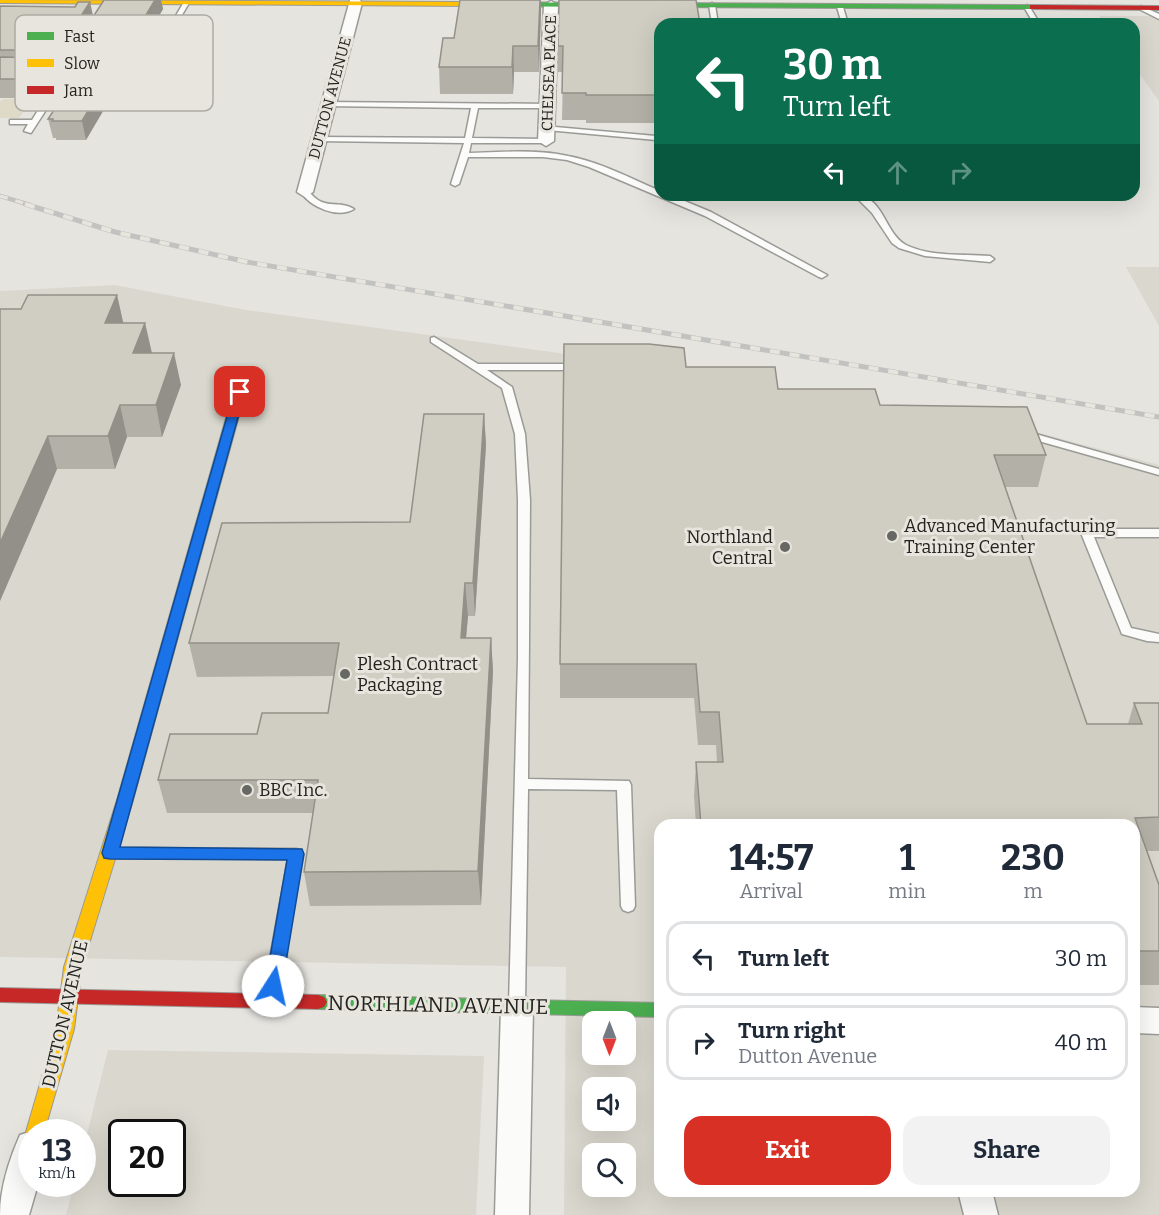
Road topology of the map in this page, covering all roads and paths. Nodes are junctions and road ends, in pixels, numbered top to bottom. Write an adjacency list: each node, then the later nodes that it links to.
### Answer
1 (0, 1): 3 (street)
2 (321, 2): 3 (street); 4 (street)
3 (186, 3): 14 (lane)
4 (355, 3): 5 (street); 18 (street, DUTTON AVENUE)
5 (551, 4): 8 (street); 20 (street, CHELSEA PLACE)
6 (718, 4): 9 (street); 10 (street)
7 (1078, 4): 11 (street); 12 (street)
8 (620, 5)
9 (643, 5)
10 (840, 6): 11 (street); 16 (lane)
11 (1027, 7): 17 (lane)
12 (1141, 8): 13 (street); 15 (lane)
13 (1159, 8)
14 (179, 15)
15 (1159, 17)
16 (843, 18)
17 (1033, 18)
18 (327, 104): 19 (lane); 27 (street, DUTTON AVENUE)
19 (475, 106): 20 (lane); 28 (lane)
20 (548, 106): 25 (street, CHELSEA PLACE)
21 (41, 111): 23 (lane)
22 (13, 122): 23 (lane)
23 (34, 122): 24 (lane)
24 (28, 130)
25 (547, 134): 26 (lane); 28 (lane)
26 (654, 138)
27 (318, 139): 28 (lane); 32 (street, DUTTON AVENUE)
28 (469, 140): 29 (lane)
29 (465, 155): 30 (lane); 31 (lane)
30 (455, 184)
31 (654, 191)
32 (305, 192): 35 (lane)
33 (678, 201): 37 (lane)
34 (867, 201): 36 (lane)
35 (350, 209)
36 (990, 259)
37 (822, 275)
38 (434, 340): 39 (lane)
39 (475, 367): 40 (lane); 46 (lane)
40 (595, 367)
41 (244, 376): 47 (street, DUTTON AVENUE)
42 (1009, 432): 43 (lane)
43 (1159, 472)
44 (1159, 534): 45 (lane)
45 (1159, 638)
46 (522, 784): 48 (lane); 52 (lane)
47 (110, 853): 50 (street, DUTTON AVENUE); 51 (lane)
48 (628, 906)
49 (0, 995): 50 (street, NORTHLAND AVENUE)
50 (68, 996): 51 (street, NORTHLAND AVENUE); 56 (street, DUTTON AVENUE)
51 (271, 1002): 52 (street, NORTHLAND AVENUE)
52 (517, 1007): 53 (street, NORTHLAND AVENUE); 60 (street)
53 (654, 1010)
54 (1140, 1020): 55 (street)
55 (1159, 1021)
56 (39, 1119)
57 (18, 1194): 59 (street)
58 (976, 1197): 61 (street)
59 (12, 1215)
60 (512, 1215)
61 (981, 1215)

